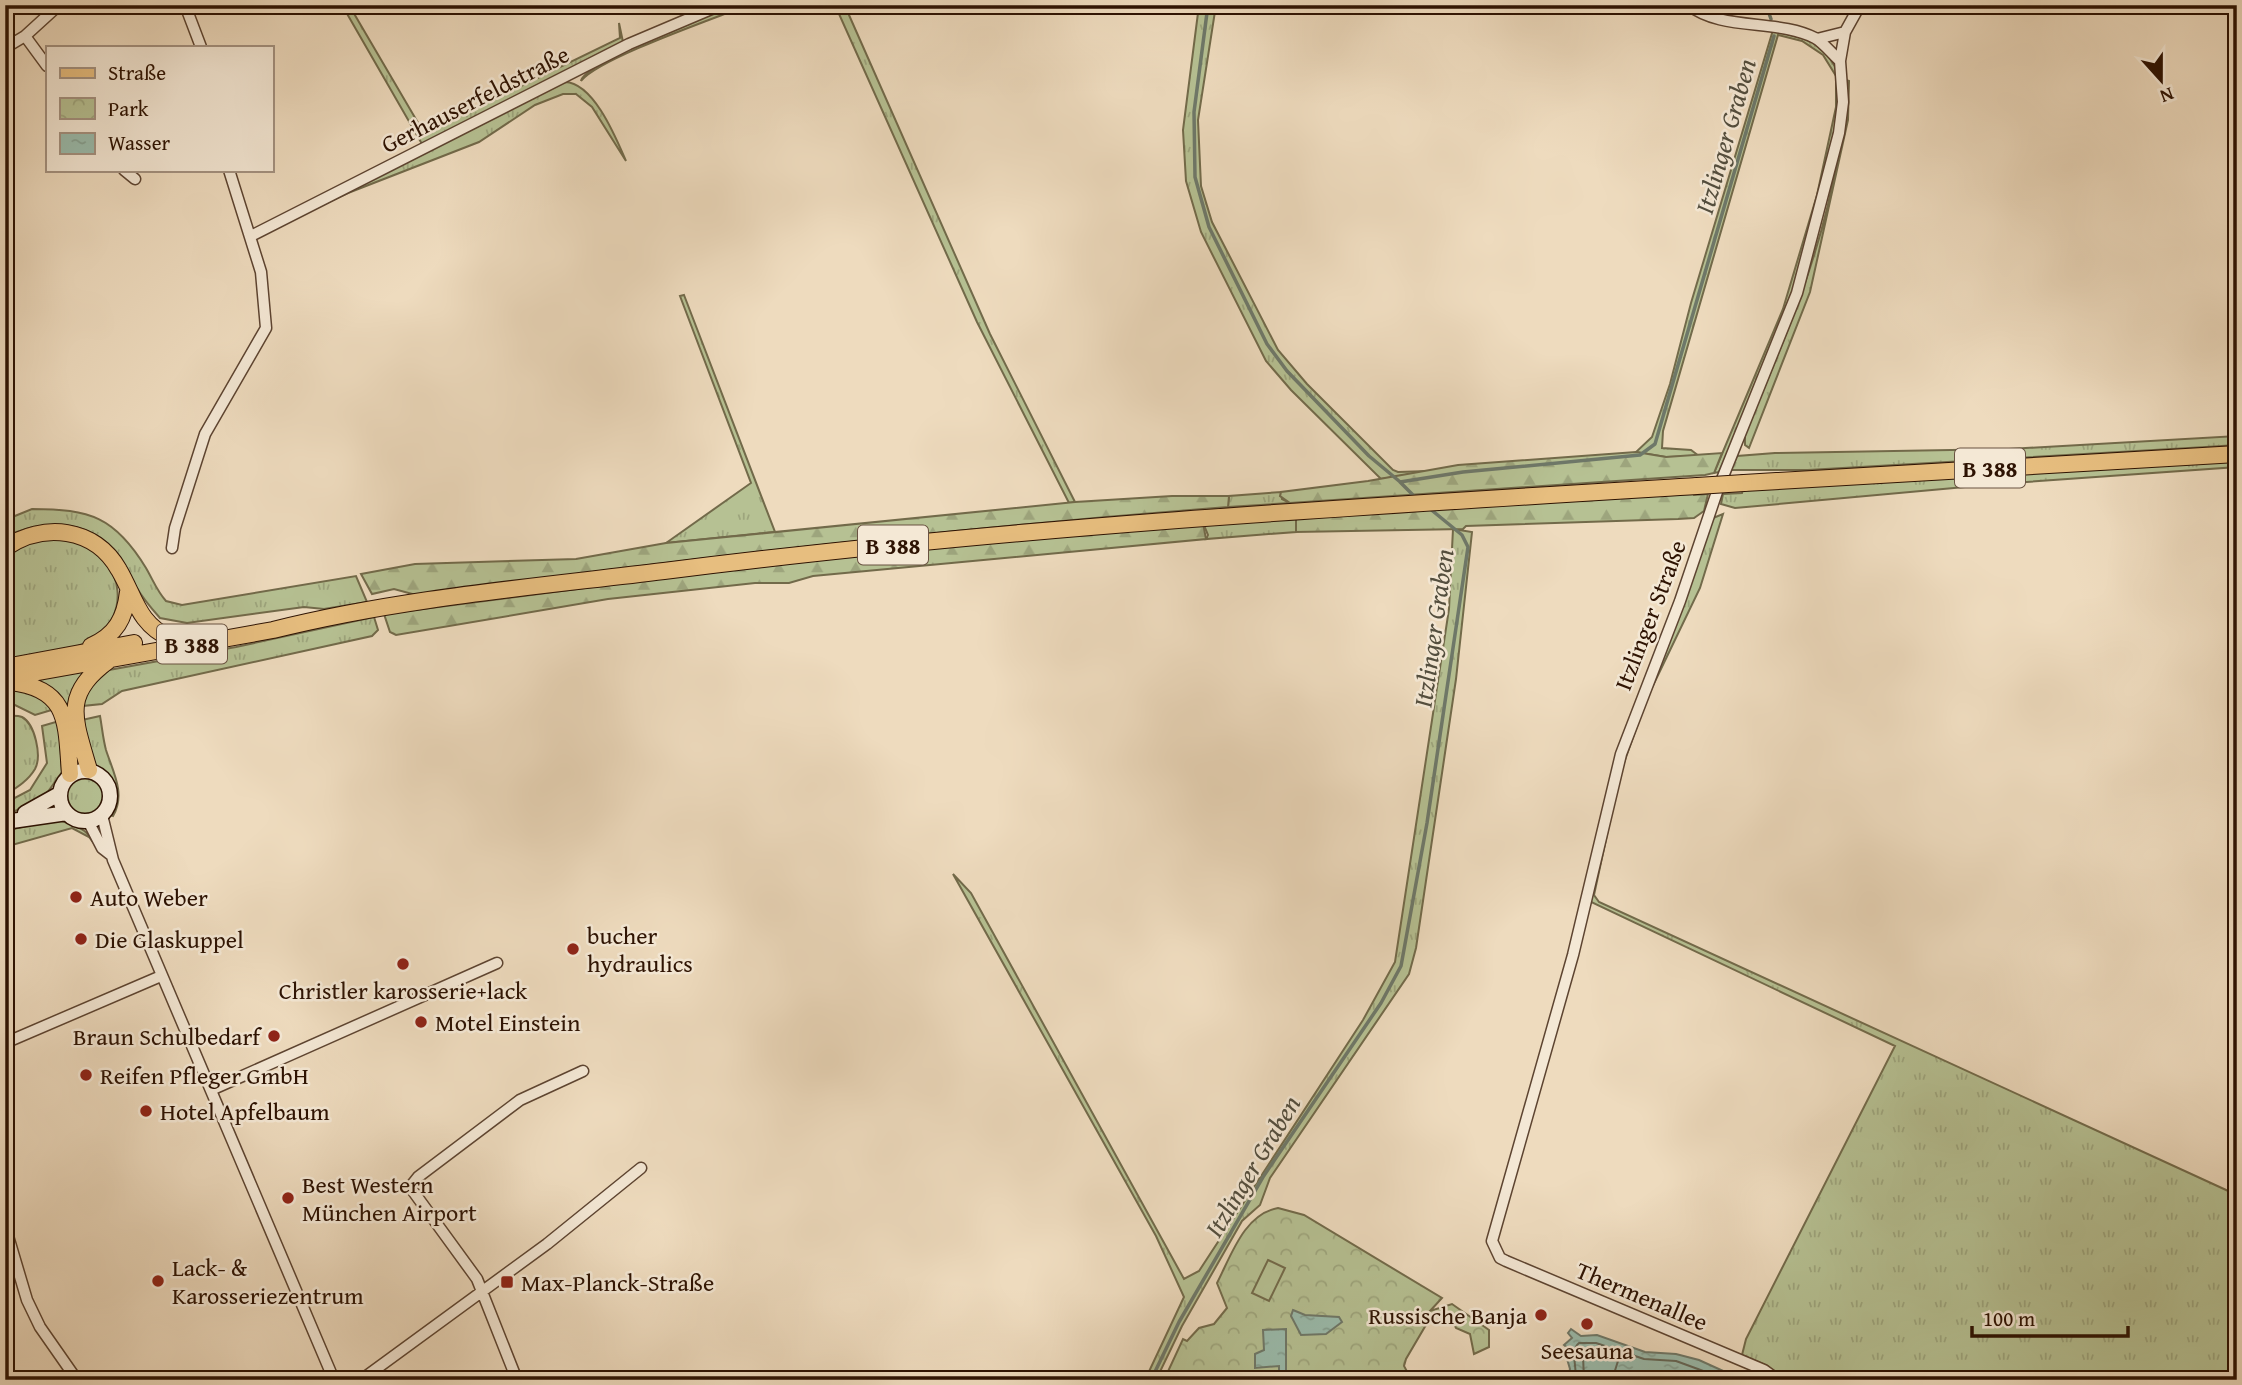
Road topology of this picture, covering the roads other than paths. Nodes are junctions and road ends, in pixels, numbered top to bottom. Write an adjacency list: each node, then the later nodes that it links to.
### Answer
1 (59, 5): 7 (street)
2 (185, 5): 9 (street)
3 (721, 5): 16 (street, Gerhauserfeldstraße)
4 (1689, 5): 8 (street)
5 (1860, 5): 6 (street, Itzlinger Straße)
6 (1845, 32): 8 (street); 11 (street, Itzlinger Straße)
7 (25, 36): 10 (street); 12 (street)
8 (1817, 39): 11 (street)
9 (201, 46)
10 (5, 48)
11 (1840, 61): 42 (street, Itzlinger Straße)
12 (46, 65)
13 (126, 172): 15 (street)
14 (230, 172): 16 (street)
15 (135, 179)
16 (251, 236): 19 (street)
17 (2237, 454): 21 (main road, B 388, bridge)
18 (5, 548): 20 (main road, B 388)
19 (172, 548)
20 (128, 592): 22 (main road, B 388); 23 (main road, B 388)
21 (317, 619): 22 (main road, B 388); 24 (main road, B 388)
22 (170, 638): 23 (main road, B 388)
23 (80, 652): 25 (main road, B 388)
24 (111, 659): 26 (main road, B 388); 27 (main road, B 388)
25 (5, 667)
26 (5, 680): 28 (main road, B 388)
27 (89, 770): 28 (main road); 31 (main road)
28 (70, 774): 29 (main road)
29 (60, 794): 30 (main road); 32 (main road)
30 (67, 813): 32 (main road); 33 (main road)
31 (102, 816): 33 (main road); 34 (street)
32 (12, 820)
33 (88, 821): 34 (street)
34 (111, 855): 36 (street)
35 (497, 963): 39 (street)
36 (161, 976): 37 (street); 39 (street)
37 (5, 1043)
38 (583, 1072): 43 (street)
39 (211, 1090): 45 (street)
40 (641, 1168): 43 (street)
41 (5, 1226): 44 (street)
42 (1494, 1247): 48 (street, Thermenallee)
43 (482, 1292): 46 (street); 47 (street)
44 (77, 1380)
45 (334, 1380)
46 (361, 1380)
47 (517, 1380)
48 (1778, 1380)

